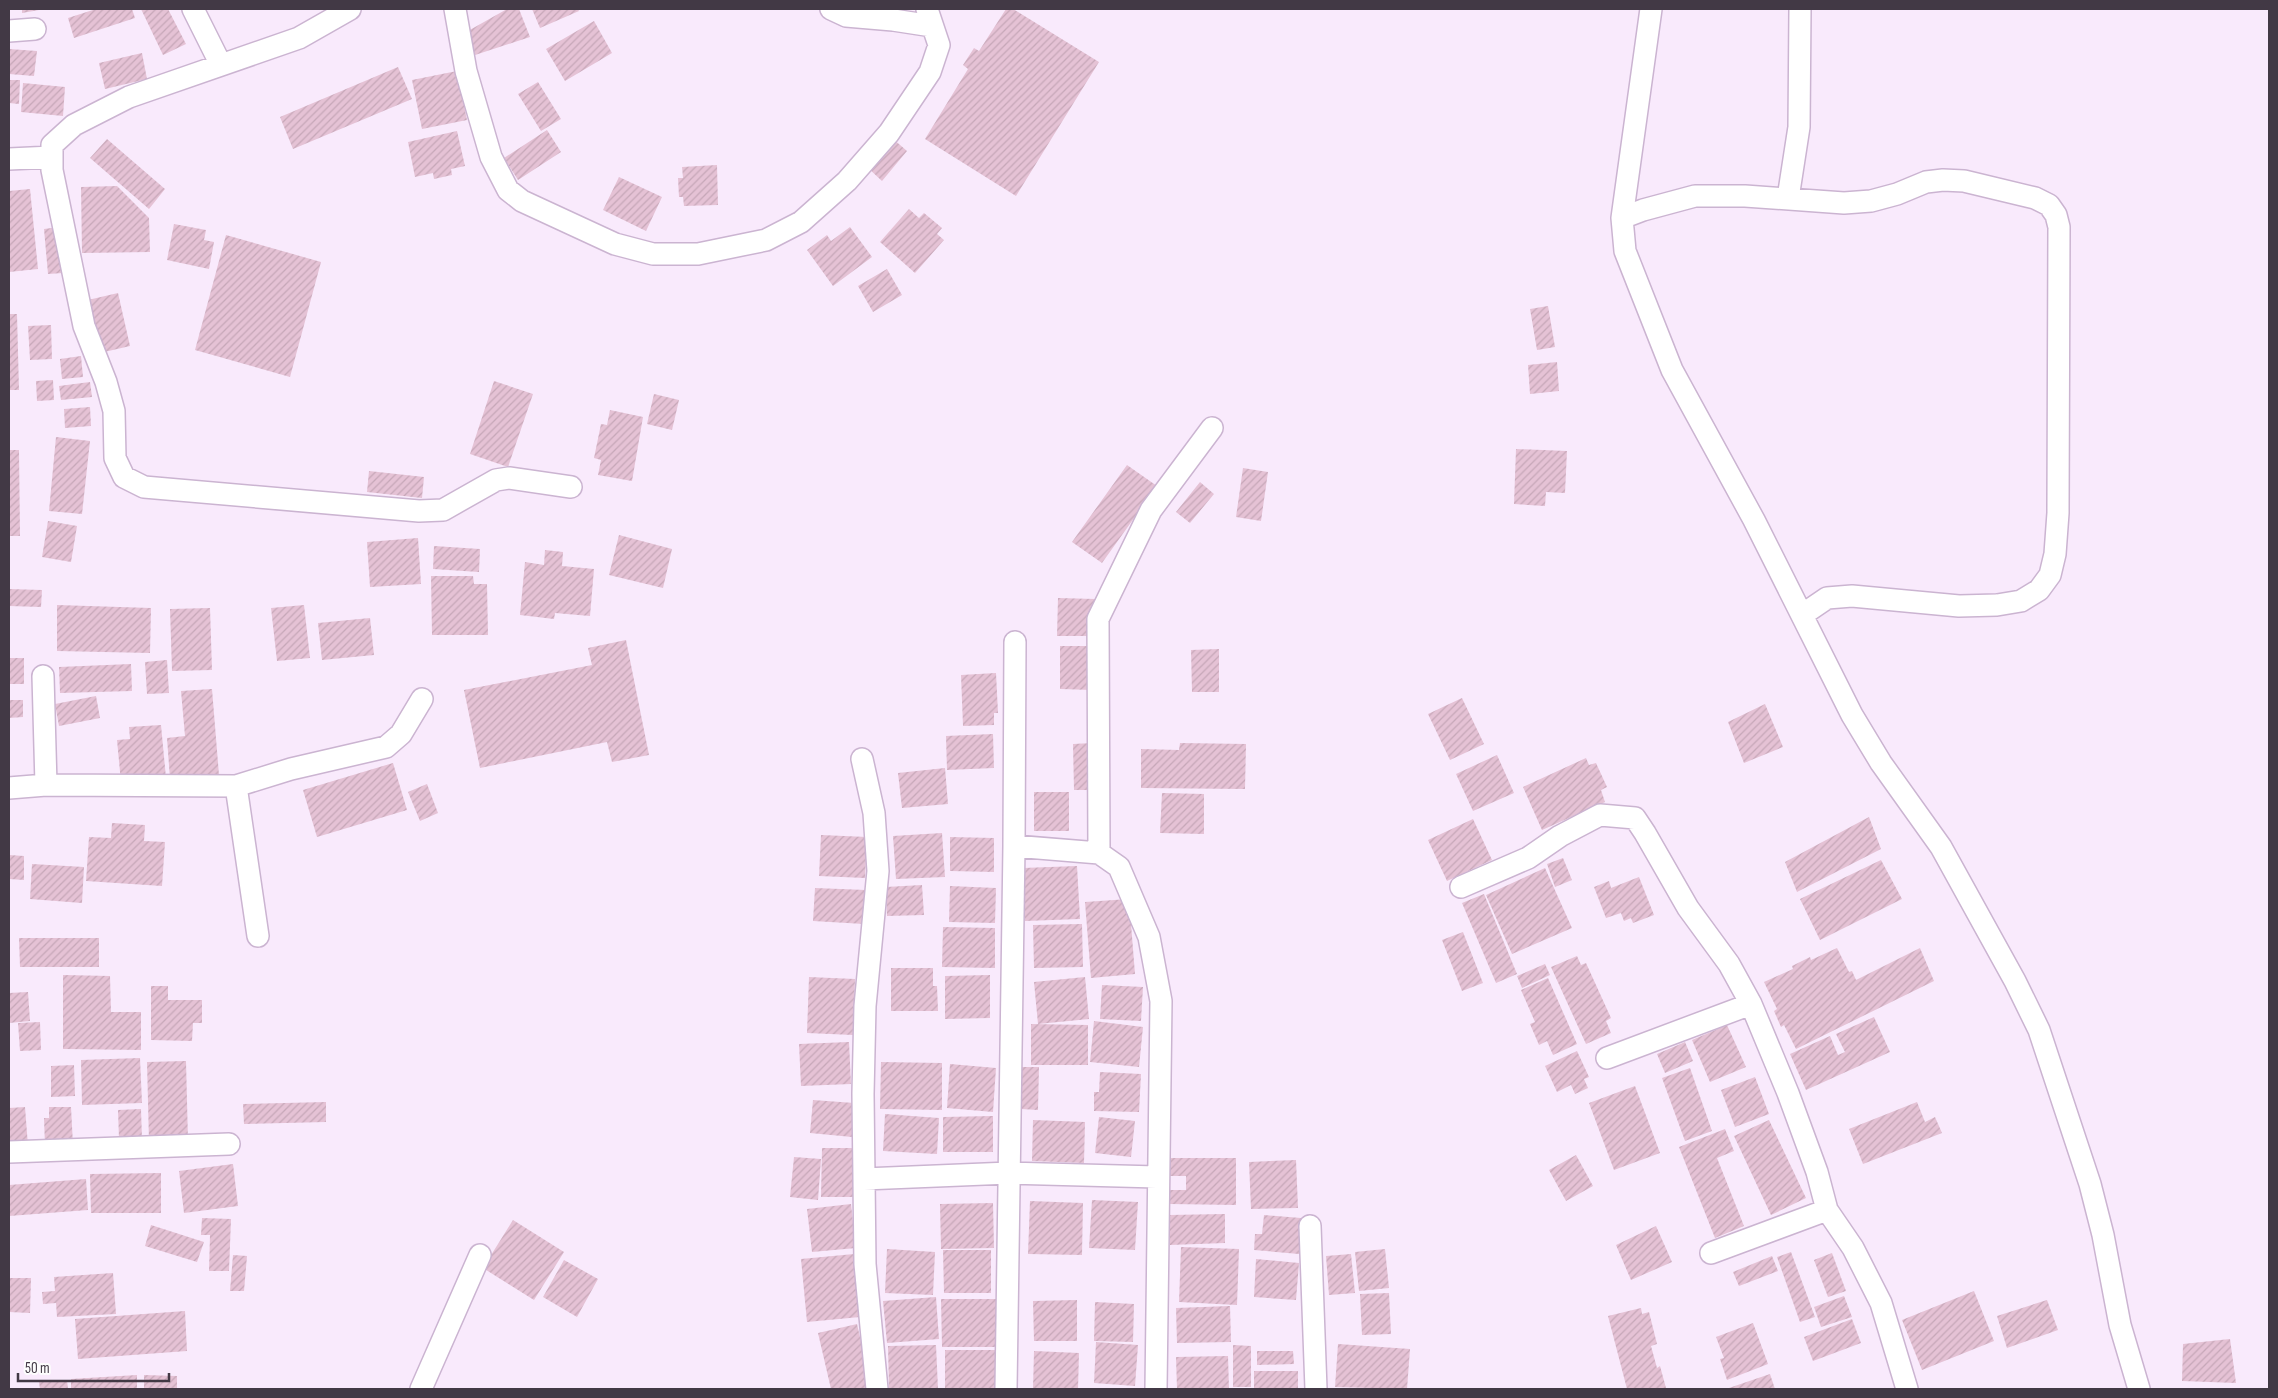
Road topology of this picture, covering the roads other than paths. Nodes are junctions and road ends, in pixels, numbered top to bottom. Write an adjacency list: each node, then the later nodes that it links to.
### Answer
1 (193, 9): 10 (street)
2 (350, 9): 10 (street)
3 (455, 9): 7 (street)
4 (831, 9): 7 (street)
5 (1651, 9): 14 (street)
6 (1800, 9): 13 (street)
7 (930, 18)
8 (35, 29): 9 (street)
9 (9, 31)
10 (221, 65): 11 (street)
11 (52, 157): 12 (street); 16 (street)
12 (9, 159)
13 (1788, 198): 14 (street); 17 (street)
14 (1622, 218): 17 (street)
15 (1212, 428): 26 (street)
16 (571, 487)
17 (1802, 615): 46 (street)
18 (1015, 642): 25 (street)
19 (43, 676): 22 (street)
20 (422, 699): 23 (street)
21 (862, 759): 35 (street)
22 (46, 785): 23 (street); 24 (street)
23 (236, 786): 28 (street)
24 (9, 788)
25 (1014, 846): 26 (street); 33 (street)
26 (1099, 853): 34 (street)
27 (1461, 887): 29 (street)
28 (258, 936)
29 (1750, 1004): 30 (street); 36 (street)
30 (1607, 1058)
31 (229, 1144): 32 (street)
32 (9, 1152)
33 (1009, 1173): 34 (street); 35 (street); 42 (street)
34 (1157, 1177): 43 (street)
35 (864, 1179): 41 (street)
36 (1826, 1210): 38 (street); 45 (street)
37 (1310, 1226): 44 (street)
38 (1711, 1252)
39 (480, 1254): 40 (street)
40 (421, 1389)
41 (877, 1389)
42 (1006, 1389)
43 (1156, 1389)
44 (1316, 1389)
45 (1907, 1389)
46 (2140, 1389)

